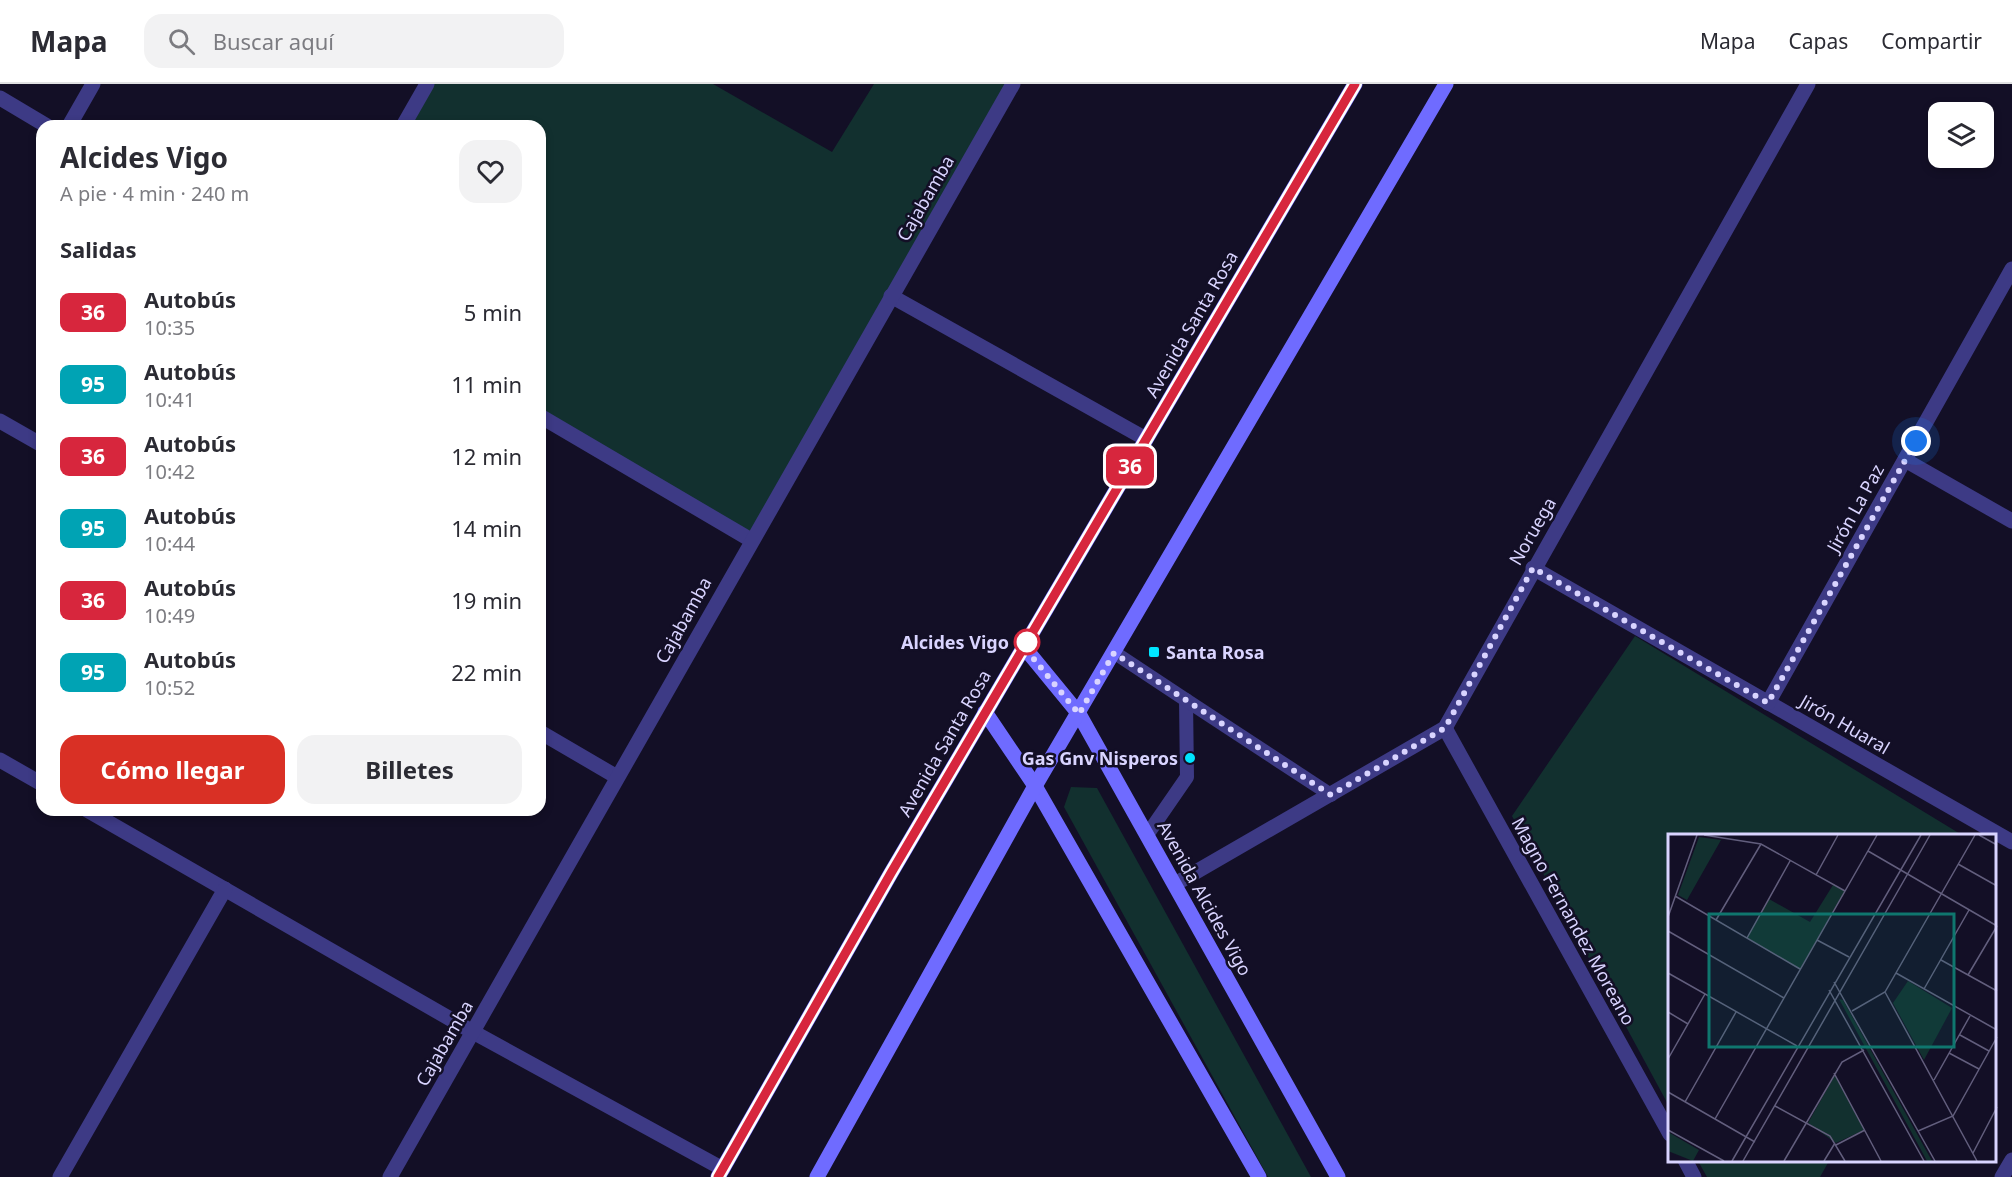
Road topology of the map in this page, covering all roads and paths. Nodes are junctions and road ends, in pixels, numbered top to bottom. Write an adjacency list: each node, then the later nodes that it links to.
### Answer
1 (93, 84): 9 (street)
2 (427, 84): 10 (street)
3 (1013, 84): 12 (street, Cajabamba)
4 (1355, 84): 15 (main road, Avenida Santa Rosa)
5 (1446, 84): 22 (main road)
6 (1808, 84): 20 (street, Noruega)
7 (0, 98): 8 (street)
8 (37, 120)
9 (72, 120)
10 (406, 120)
11 (2012, 269): 17 (street, Jirón La Paz)
12 (891, 296): 15 (street); 19 (street, Cajabamba)
13 (546, 420): 19 (street)
14 (0, 421): 16 (street)
15 (1146, 439): 21 (main road, Avenida Santa Rosa)
16 (36, 442)
17 (1905, 460): 18 (street); 24 (street, Jirón La Paz)
18 (2012, 521)
19 (751, 540): 30 (street, Cajabamba)
20 (1533, 568): 24 (street, Jirón Huaral); 27 (street, Noruega)
21 (1024, 647): 25 (main road, Avenida Santa Rosa); 26 (main road, Avenida Alcides Vigo)
22 (1114, 653): 23 (lane); 26 (main road)
23 (1185, 700): 33 (lane); 35 (lane)
24 (1768, 703): 36 (street, Jirón Huaral)
25 (986, 712): 32 (main road); 43 (main road, Avenida Santa Rosa)
26 (1079, 714): 32 (main road); 35 (main road, Avenida Alcides Vigo)
27 (1445, 728): 33 (street); 40 (street, Magno Fernandez Moreano)
28 (546, 736): 30 (street)
29 (0, 760): 31 (street)
30 (617, 777): 39 (street, Cajabamba)
31 (36, 781)
32 (1035, 786): 46 (main road); 47 (main road)
33 (1331, 795): 37 (street)
34 (97, 816): 38 (street)
35 (1147, 835): 37 (main road, Avenida Alcides Vigo)
36 (2012, 842)
37 (1175, 884): 48 (main road, Avenida Alcides Vigo)
38 (225, 889): 39 (street); 44 (street)
39 (473, 1032): 43 (street); 45 (street, Cajabamba)
40 (1668, 1130)
41 (2012, 1160): 50 (street)
42 (1686, 1162): 49 (street)
43 (721, 1173)
44 (60, 1177)
45 (390, 1177)
46 (817, 1177)
47 (1259, 1177)
48 (1338, 1177)
49 (1694, 1177)
50 (2002, 1177)

